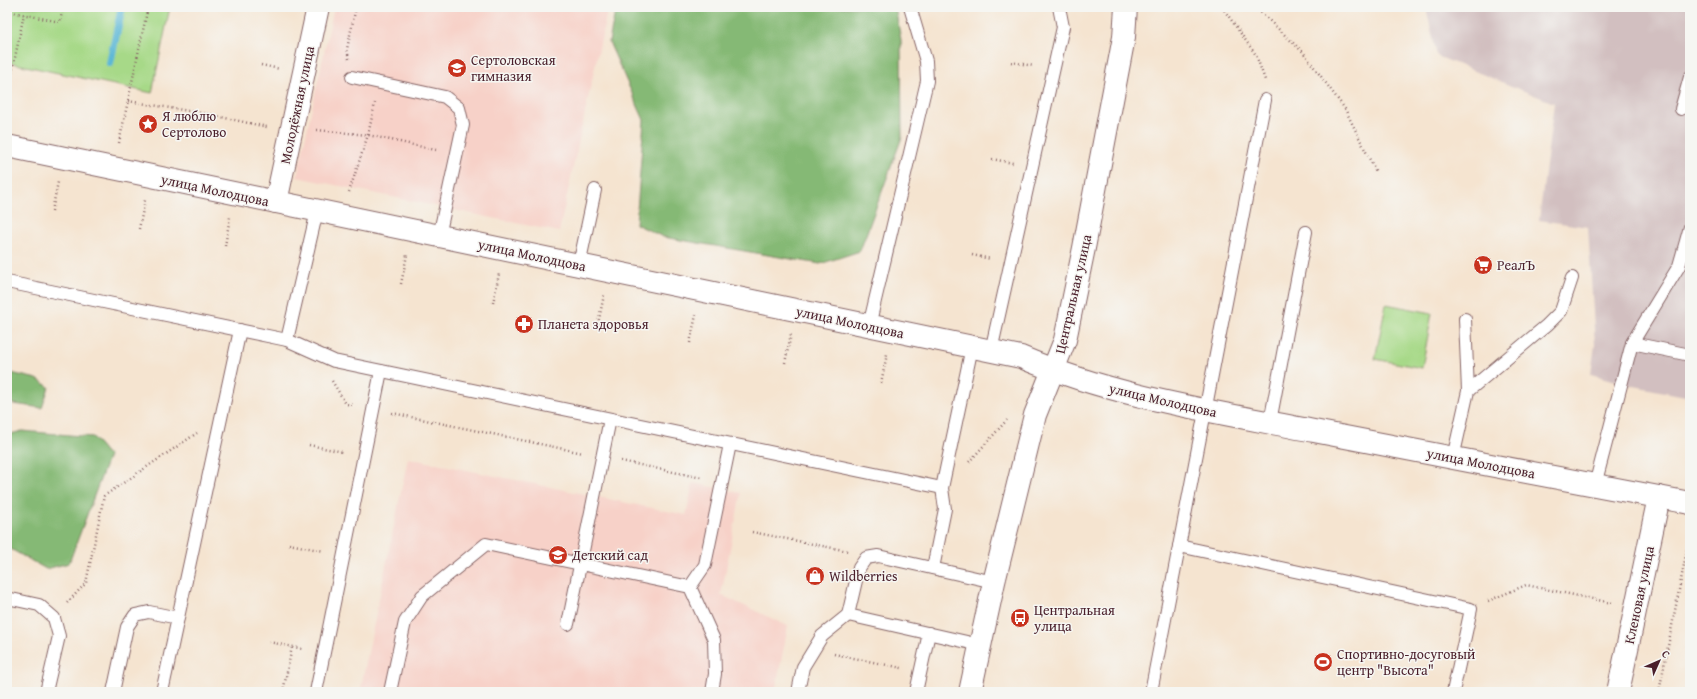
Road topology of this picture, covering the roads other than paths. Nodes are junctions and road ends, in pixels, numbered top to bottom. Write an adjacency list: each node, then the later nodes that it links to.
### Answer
1 (318, 7): 11 (street, Молодёжная улица)
2 (910, 7): 20 (lane)
3 (1059, 7): 24 (lane)
4 (1126, 7): 27 (street, Центральная улица)
5 (352, 77): 15 (lane)
6 (1690, 77): 8 (lane)
7 (1265, 100): 29 (lane)
8 (1681, 109)
9 (7, 146): 11 (street, улица Молодцова)
10 (595, 190): 16 (lane)
11 (276, 202): 12 (street, улица Молодцова)
12 (317, 211): 15 (street, улица Молодцова); 22 (lane)
13 (1690, 227): 23 (lane)
14 (1306, 232): 31 (lane)
15 (439, 236): 16 (street, улица Молодцова)
16 (579, 265): 20 (street, улица Молодцова)
17 (1572, 278): 28 (lane)
18 (7, 282): 21 (lane)
19 (1465, 320): 28 (lane)
20 (869, 326): 24 (street, улица Молодцова)
21 (240, 330): 22 (lane); 45 (lane)
22 (287, 340): 26 (lane)
23 (1632, 344): 25 (lane); 34 (lane)
24 (982, 349): 27 (street, улица Молодцова); 35 (lane)
25 (1690, 355)
26 (381, 371): 30 (lane); 52 (lane)
27 (1053, 371): 29 (street, улица Молодцова); 41 (street, Центральная улица)
28 (1468, 391): 33 (lane)
29 (1206, 410): 31 (street, улица Молодцова); 38 (lane)
30 (610, 419): 32 (lane); 39 (lane)
31 (1270, 422): 33 (street, улица Молодцова)
32 (730, 444): 35 (lane); 42 (lane)
33 (1452, 458): 34 (street, улица Молодцова)
34 (1595, 485): 36 (street, улица Молодцова)
35 (942, 488): 40 (lane)
36 (1660, 497): 37 (street, улица Молодцова); 60 (street, Кленовая улица)
37 (1690, 503)
38 (1179, 546): 58 (lane); 59 (lane)
39 (580, 564): 42 (lane); 46 (lane); 53 (lane)
40 (933, 568): 41 (lane); 44 (lane)
41 (994, 582): 48 (street, Центральная улица)
42 (690, 587): 54 (lane)
43 (7, 598): 49 (lane)
44 (848, 615): 47 (lane); 55 (lane)
45 (178, 618): 50 (lane); 51 (lane)
46 (568, 624)
47 (929, 633): 48 (lane); 56 (lane)
48 (980, 645): 57 (street, Центральная улица)
49 (46, 692)
50 (113, 692)
51 (162, 692)
52 (316, 692)
53 (390, 692)
54 (712, 692)
55 (798, 692)
56 (916, 692)
57 (970, 692)
58 (1151, 692)
59 (1454, 692)
60 (1618, 692)

